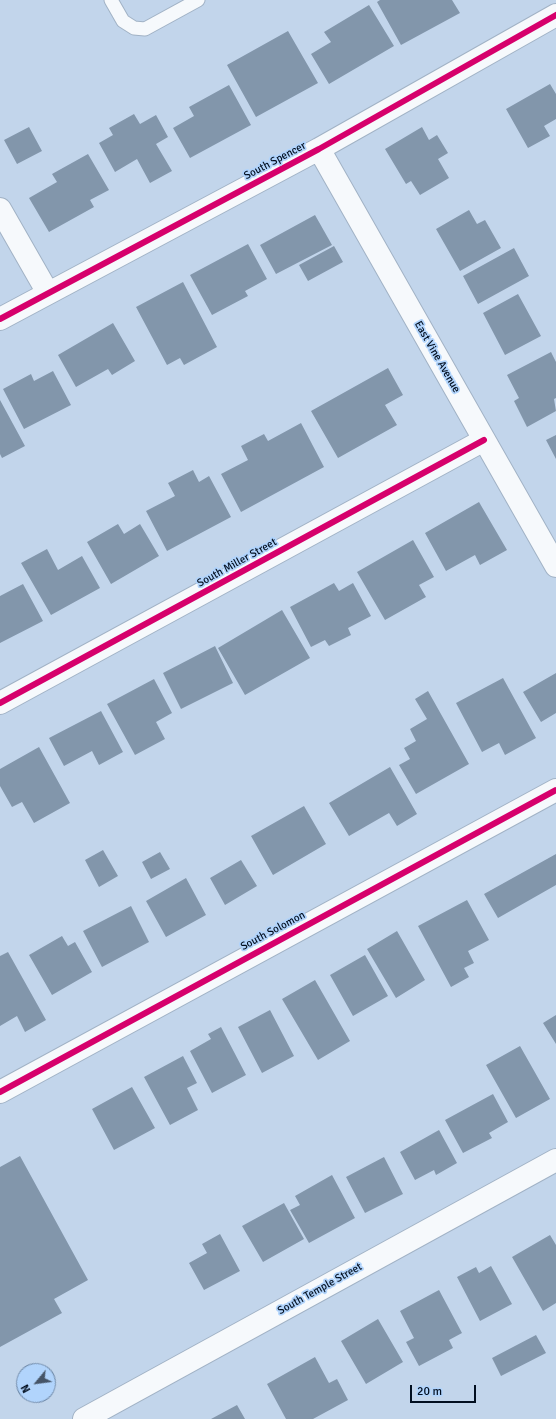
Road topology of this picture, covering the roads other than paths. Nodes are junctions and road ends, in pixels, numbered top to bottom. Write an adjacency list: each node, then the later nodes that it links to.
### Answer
1 (111, 0): 2 (lane)
2 (198, 0)
3 (556, 15): 4 (street, South Spencer)
4 (319, 148): 6 (street, South Spencer); 8 (street, East Vine Avenue)
5 (0, 210): 6 (street)
6 (48, 293): 7 (street, South Spencer)
7 (0, 319)
8 (484, 440): 9 (street, East Vine Avenue); 10 (street, South Miller Street)
9 (556, 566)
10 (0, 703)
11 (556, 790): 12 (street, South Solomon)
12 (0, 1092)
13 (556, 1160): 14 (street, South Temple Street)
14 (84, 1419)

